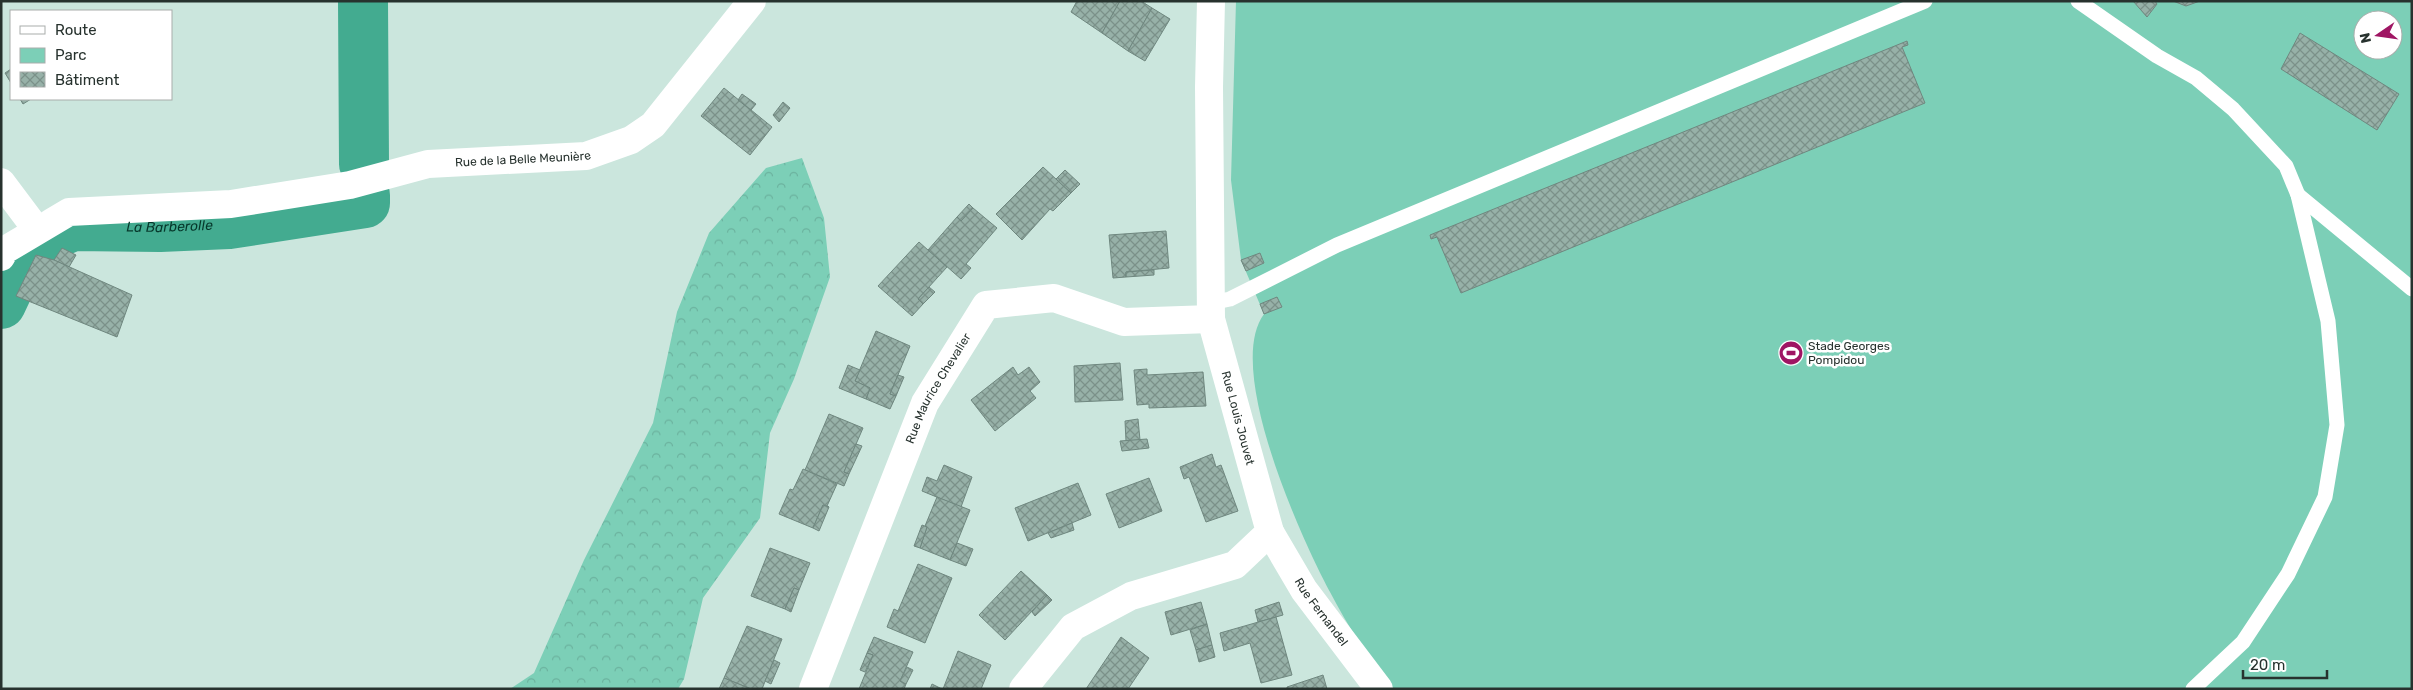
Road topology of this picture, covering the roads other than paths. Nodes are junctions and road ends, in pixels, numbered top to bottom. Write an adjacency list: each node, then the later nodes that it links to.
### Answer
1 (752, 1): 7 (street, Rue de la Belle Meunière)
2 (1211, 1): 10 (street, Rue Louis Jouvet)
3 (1925, 1): 10 (lane)
4 (2078, 1): 6 (lane)
5 (1, 182): 7 (street)
6 (2298, 195): 9 (lane); 15 (lane)
7 (38, 230): 8 (street)
8 (1, 257)
9 (2412, 289)
10 (1211, 311): 11 (street, Rue Louis Jouvet); 12 (street, Rue Maurice Chevalier)
11 (1270, 532): 13 (street); 14 (street, Rue Fernandel)
12 (813, 689)
13 (1023, 689)
14 (1379, 689)
15 (2193, 689)

